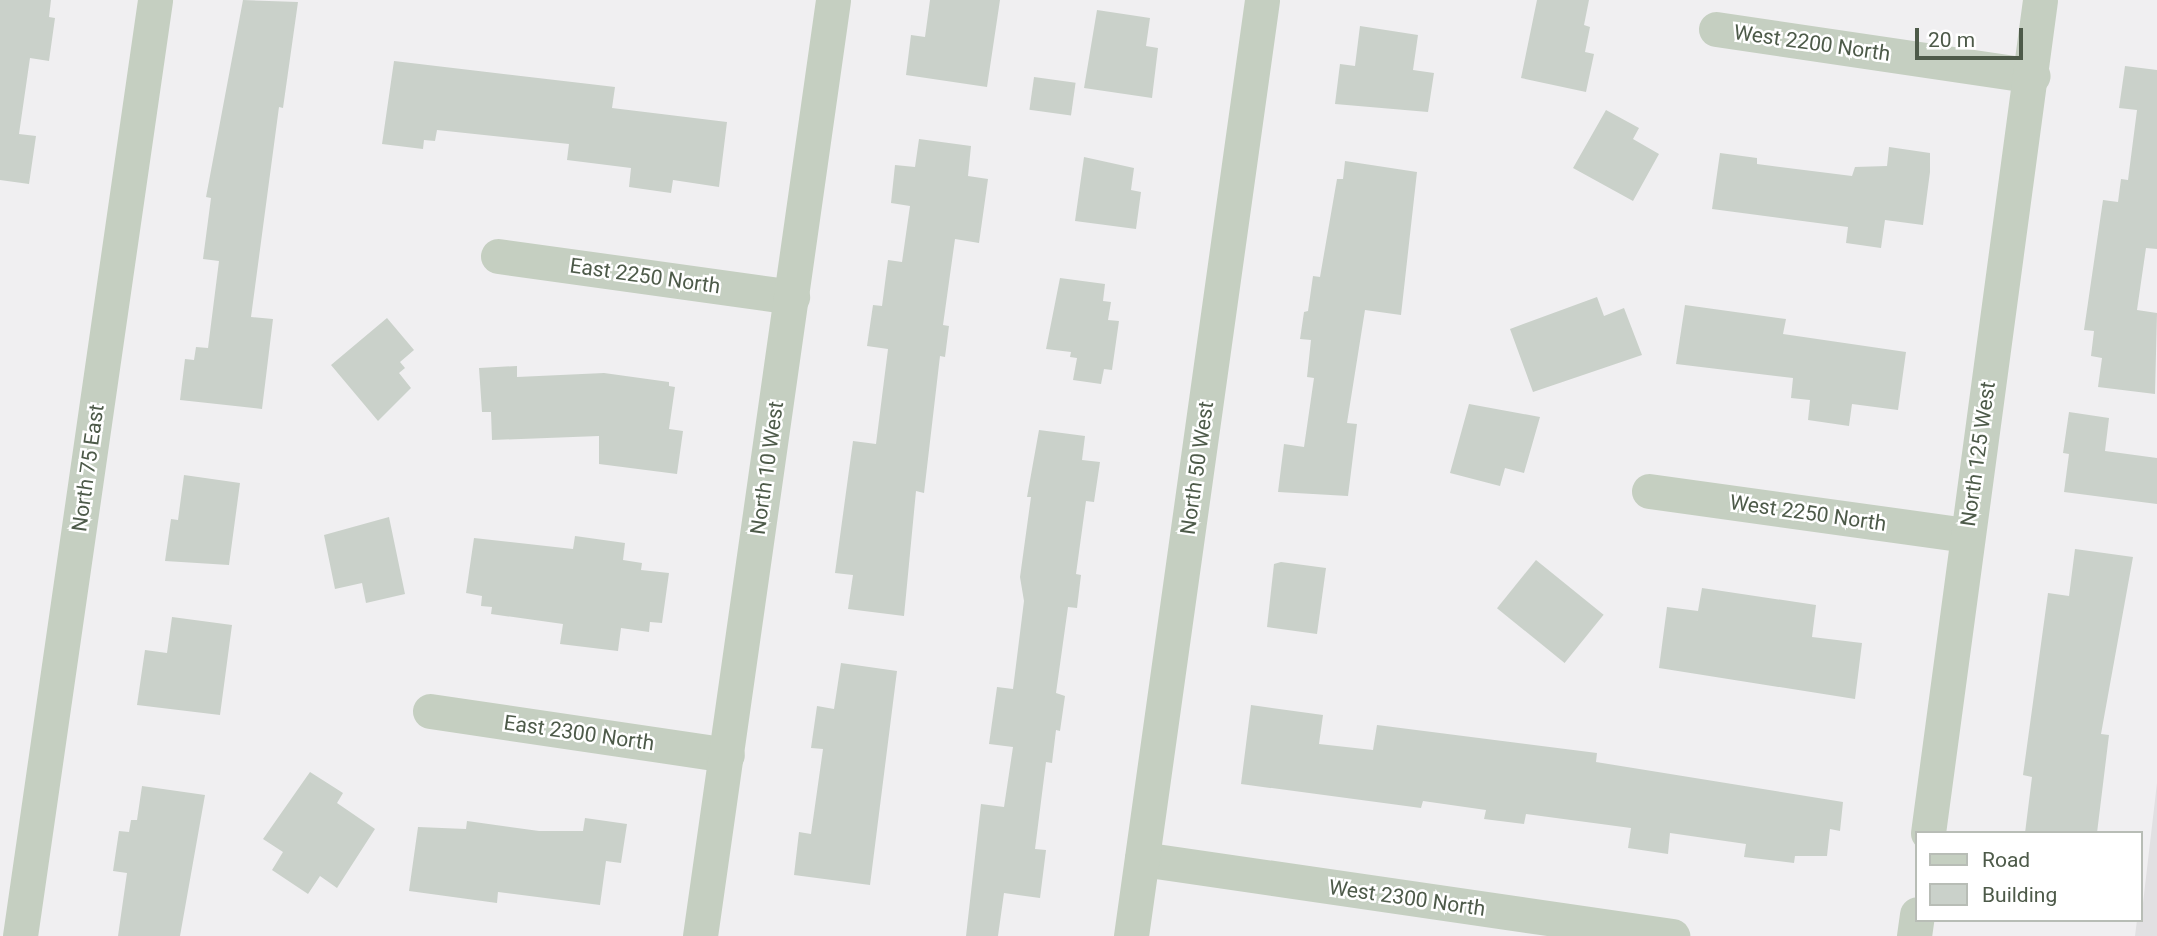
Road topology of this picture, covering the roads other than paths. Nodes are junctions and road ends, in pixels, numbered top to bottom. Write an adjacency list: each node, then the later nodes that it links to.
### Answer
1 (155, 0): 15 (street, North 75 East)
2 (833, 0): 8 (street, North 10 West)
3 (1262, 0): 14 (street, North 50 West)
4 (2040, 0): 6 (street, North 125 West)
5 (1716, 29): 6 (street, West 2200 North)
6 (2032, 76): 10 (street, North 125 West)
7 (498, 256): 8 (street, East 2250 North)
8 (792, 297): 12 (street, North 10 West)
9 (1649, 491): 10 (street, West 2250 North)
10 (1966, 536): 13 (street, North 125 West)
11 (430, 711): 12 (street, East 2300 North)
12 (727, 755): 16 (street, North 10 West)
13 (1928, 831)
14 (1142, 859): 17 (street, North 50 West); 18 (street, West 2300 North)
15 (20, 936)
16 (700, 936)
17 (1130, 936)
18 (1672, 936)

